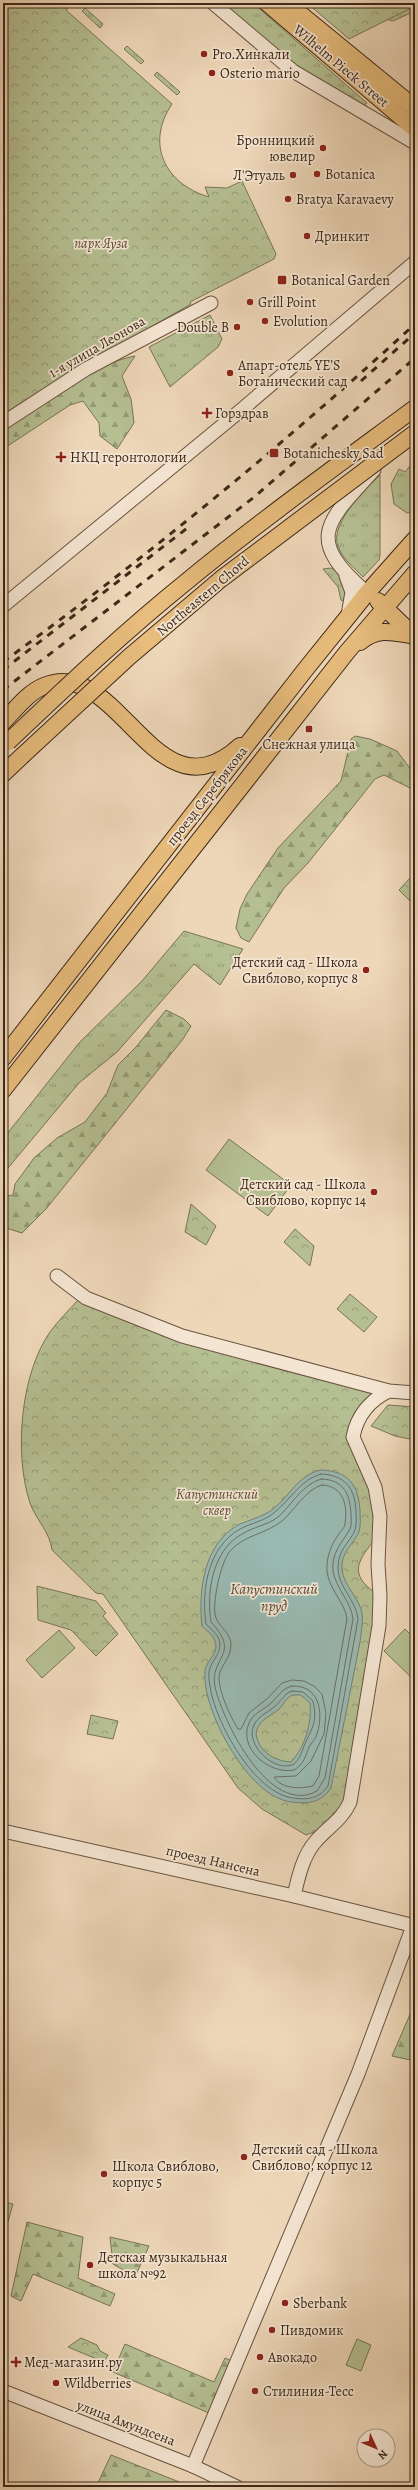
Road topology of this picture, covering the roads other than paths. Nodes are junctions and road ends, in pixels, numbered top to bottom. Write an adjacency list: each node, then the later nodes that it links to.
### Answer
1 (213, 3): 7 (street)
2 (267, 3): 5 (main road, Wilhelm Pieck Street)
3 (287, 3): 4 (main road, Wilhelm Pieck Street)
4 (384, 83): 5 (street); 6 (main road, Wilhelm Pieck Street)
5 (380, 98): 7 (street); 8 (main road, Wilhelm Pieck Street)
6 (415, 108)
7 (359, 109): 9 (street)
8 (415, 129)
9 (415, 143)
10 (415, 262): 20 (street)
11 (211, 303): 13 (street, 1-я улица Леонова)
12 (415, 408): 27 (main road, Northeastern Chord, bridge)
13 (3, 423)
14 (415, 427): 17 (street)
15 (415, 433): 28 (main road, Northeastern Chord, bridge)
16 (415, 539): 19 (main road, проезд Серебрякова)
17 (339, 567): 19 (street); 22 (street)
18 (415, 573): 21 (main road, проезд Серебрякова)
19 (367, 593): 21 (main road); 22 (main road, проезд Серебрякова)
20 (3, 606)
21 (385, 607): 23 (main road); 24 (main road, проезд Серебрякова)
22 (347, 617): 26 (main road, проезд Серебрякова)
23 (415, 636): 24 (main road)
24 (347, 652): 30 (main road, проезд Серебрякова)
25 (3, 722): 26 (main road)
26 (262, 725): 29 (main road, проезд Серебрякова)
27 (6, 744)
28 (3, 774)
29 (3, 1058)
30 (3, 1090)
31 (58, 1276): 32 (street)
32 (389, 1391): 33 (street); 35 (street)
33 (415, 1393)
34 (3, 1830): 35 (street, проезд Нансена)
35 (294, 1896): 36 (street, проезд Нансена)
36 (414, 1926): 38 (street)
37 (3, 2391): 38 (street, улица Амундсена)
38 (193, 2466): 39 (street, улица Амундсена)
39 (237, 2487)

